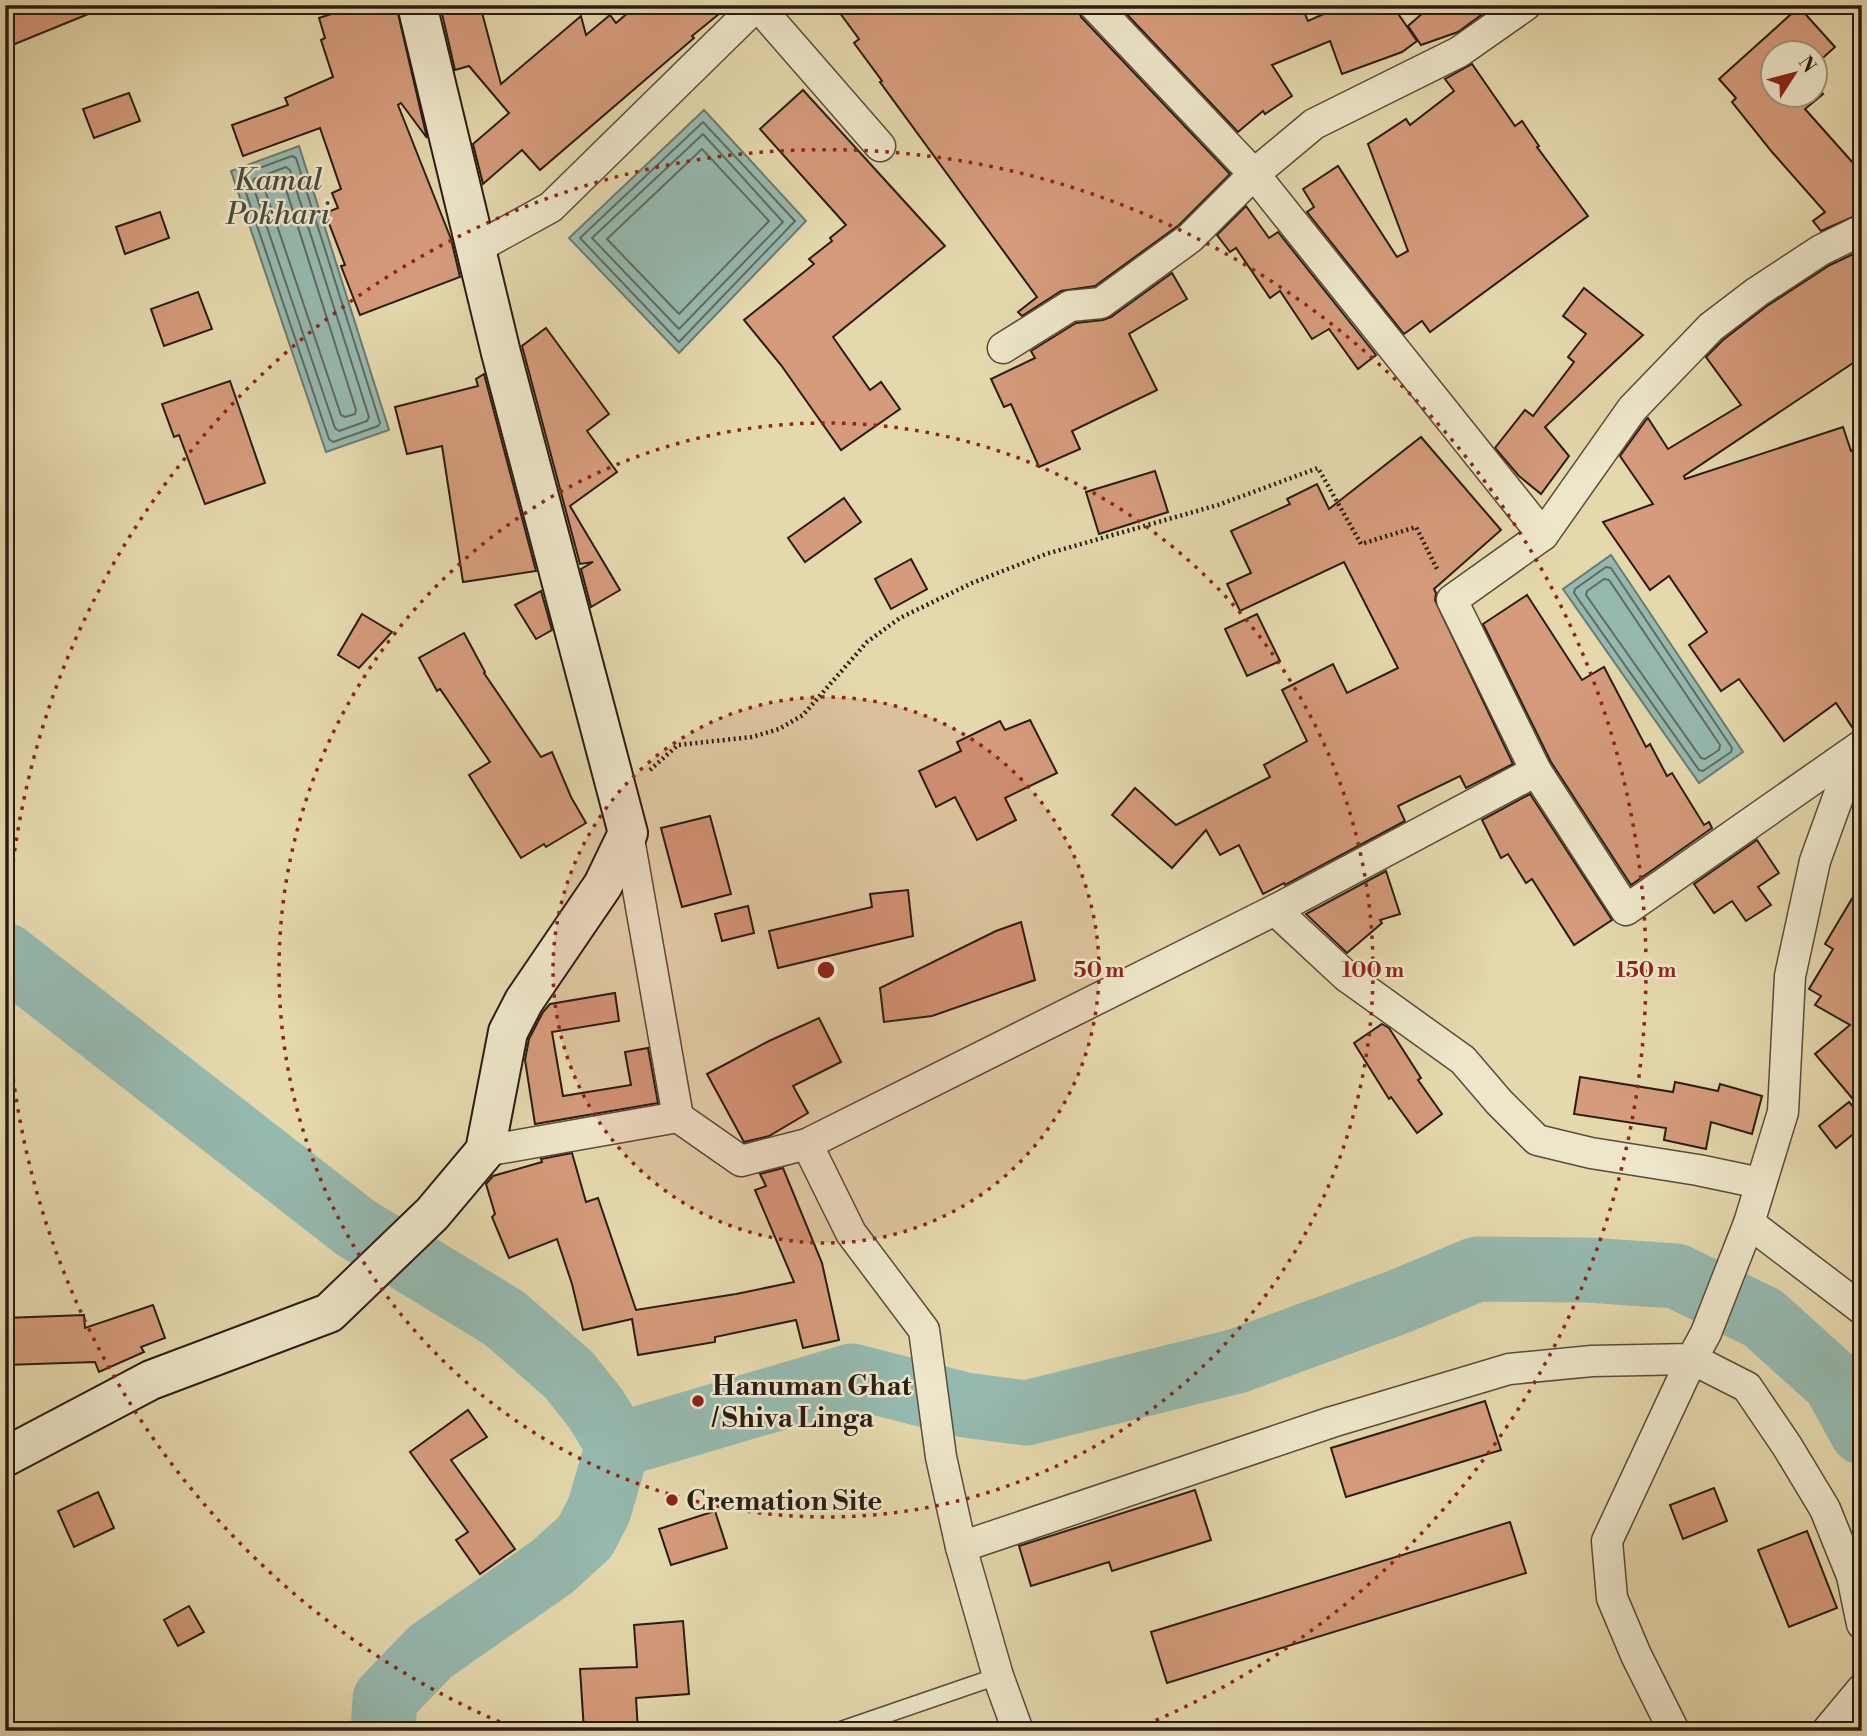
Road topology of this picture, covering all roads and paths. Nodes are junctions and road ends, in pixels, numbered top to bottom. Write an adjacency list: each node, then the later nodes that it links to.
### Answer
1 (417, 5): 8 (main road)
2 (757, 5): 5 (street); 8 (street)
3 (1094, 5): 6 (street)
4 (1526, 5): 6 (street)
5 (880, 146)
6 (1254, 174): 9 (street); 10 (street)
7 (1862, 230): 10 (street)
8 (475, 250): 15 (main road)
9 (1003, 348)
10 (1543, 535): 11 (street)
11 (1452, 600): 14 (street); 15 (path)
12 (1862, 745): 14 (street)
13 (1862, 757): 20 (street)
14 (1536, 771): 16 (street)
15 (624, 815): 17 (street); 19 (main road)
16 (1275, 910): 18 (street); 20 (street)
17 (678, 1117): 18 (street); 19 (street)
18 (807, 1144): 25 (street)
19 (485, 1151): 24 (main road)
20 (1760, 1183): 21 (street)
21 (1749, 1223): 22 (street); 23 (street)
22 (1862, 1309)
23 (1699, 1346): 25 (street); 26 (street); 31 (street)
24 (5, 1457)
25 (961, 1547): 27 (street)
26 (1862, 1624)
27 (998, 1676): 29 (lane); 30 (street)
28 (1862, 1689): 32 (street)
29 (838, 1731)
30 (1018, 1731)
31 (1674, 1731)
32 (1827, 1731)

